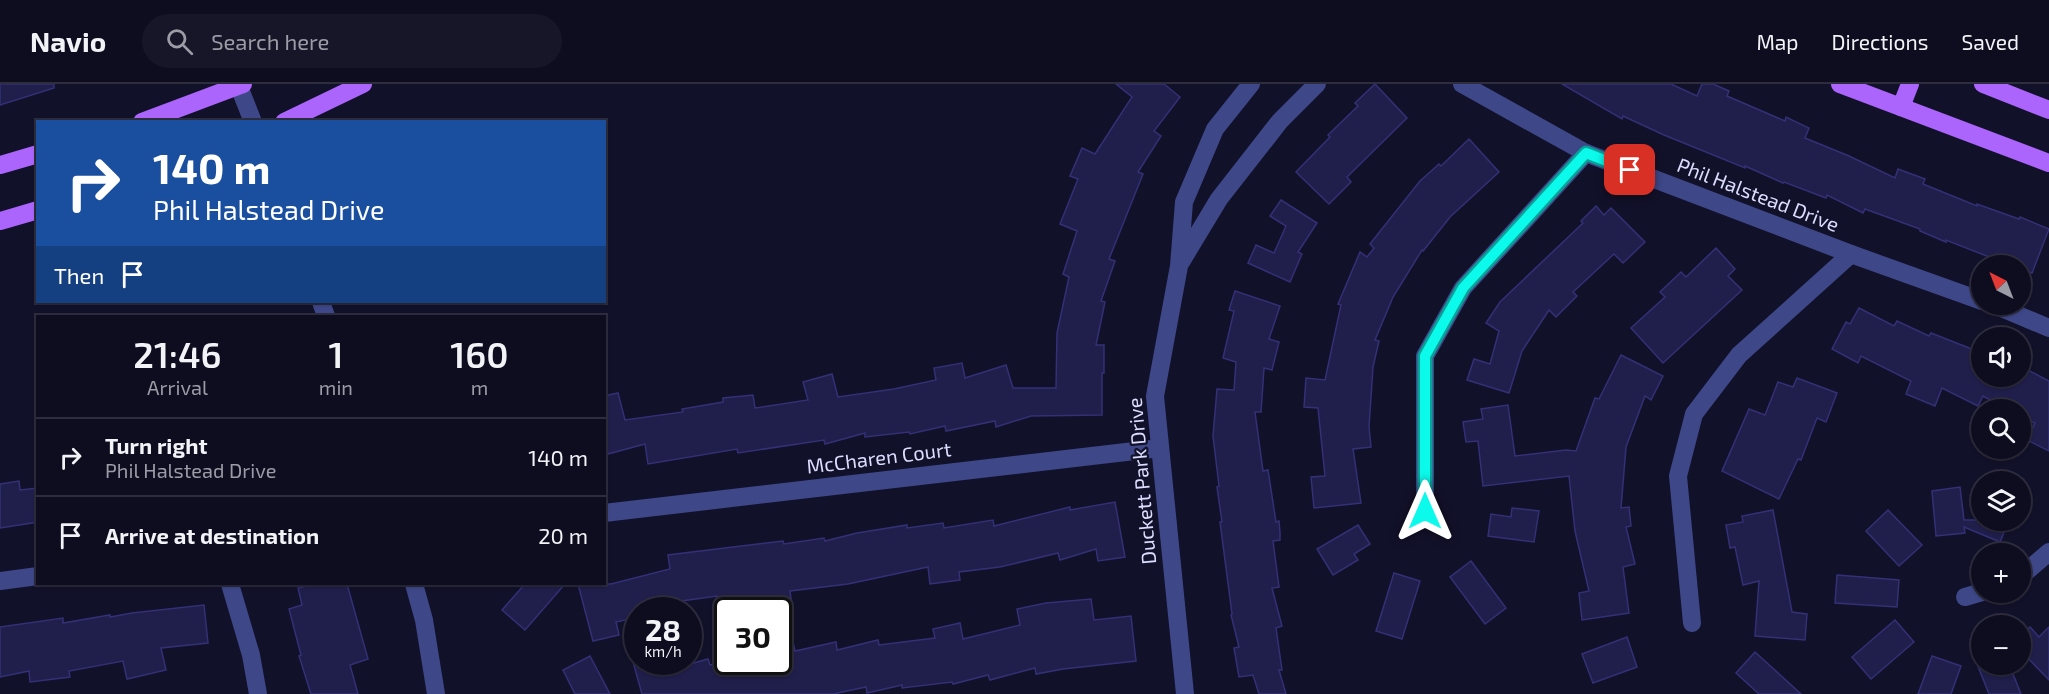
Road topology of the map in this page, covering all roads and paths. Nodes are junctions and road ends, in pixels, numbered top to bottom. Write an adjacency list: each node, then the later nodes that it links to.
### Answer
1 (363, 84): 13 (main road)
2 (1251, 84): 21 (street, Duckett Park Drive)
3 (1317, 84): 21 (street, Duckett Park Drive)
4 (1462, 84): 14 (street, Phil Halstead Drive)
5 (1840, 84): 9 (main road)
6 (1910, 84): 9 (main road)
7 (1983, 84): 10 (main road)
8 (240, 85): 11 (main road); 12 (street)
9 (1901, 107): 16 (main road)
10 (2049, 110)
11 (147, 120)
12 (252, 120)
13 (288, 120)
14 (1586, 153): 20 (street, Phil Halstead Drive); 26 (street)
15 (36, 155): 17 (main road)
16 (2049, 163)
17 (0, 165)
18 (36, 211): 19 (main road)
19 (0, 220)
20 (1851, 254): 22 (street, Phil Halstead Drive); 34 (street)
21 (1179, 266): 25 (street, Duckett Park Drive)
22 (1971, 297)
23 (2018, 315): 24 (street)
24 (2049, 328)
25 (1160, 448): 27 (street, McCharen Court); 37 (street, Duckett Park Drive)
26 (1425, 511)
27 (606, 513)
28 (2049, 552): 29 (street)
29 (2031, 568)
30 (36, 576): 31 (street)
31 (0, 581)
32 (230, 585): 35 (street)
33 (414, 585): 36 (street)
34 (1692, 623)
35 (258, 694)
36 (436, 694)
37 (1185, 694)

